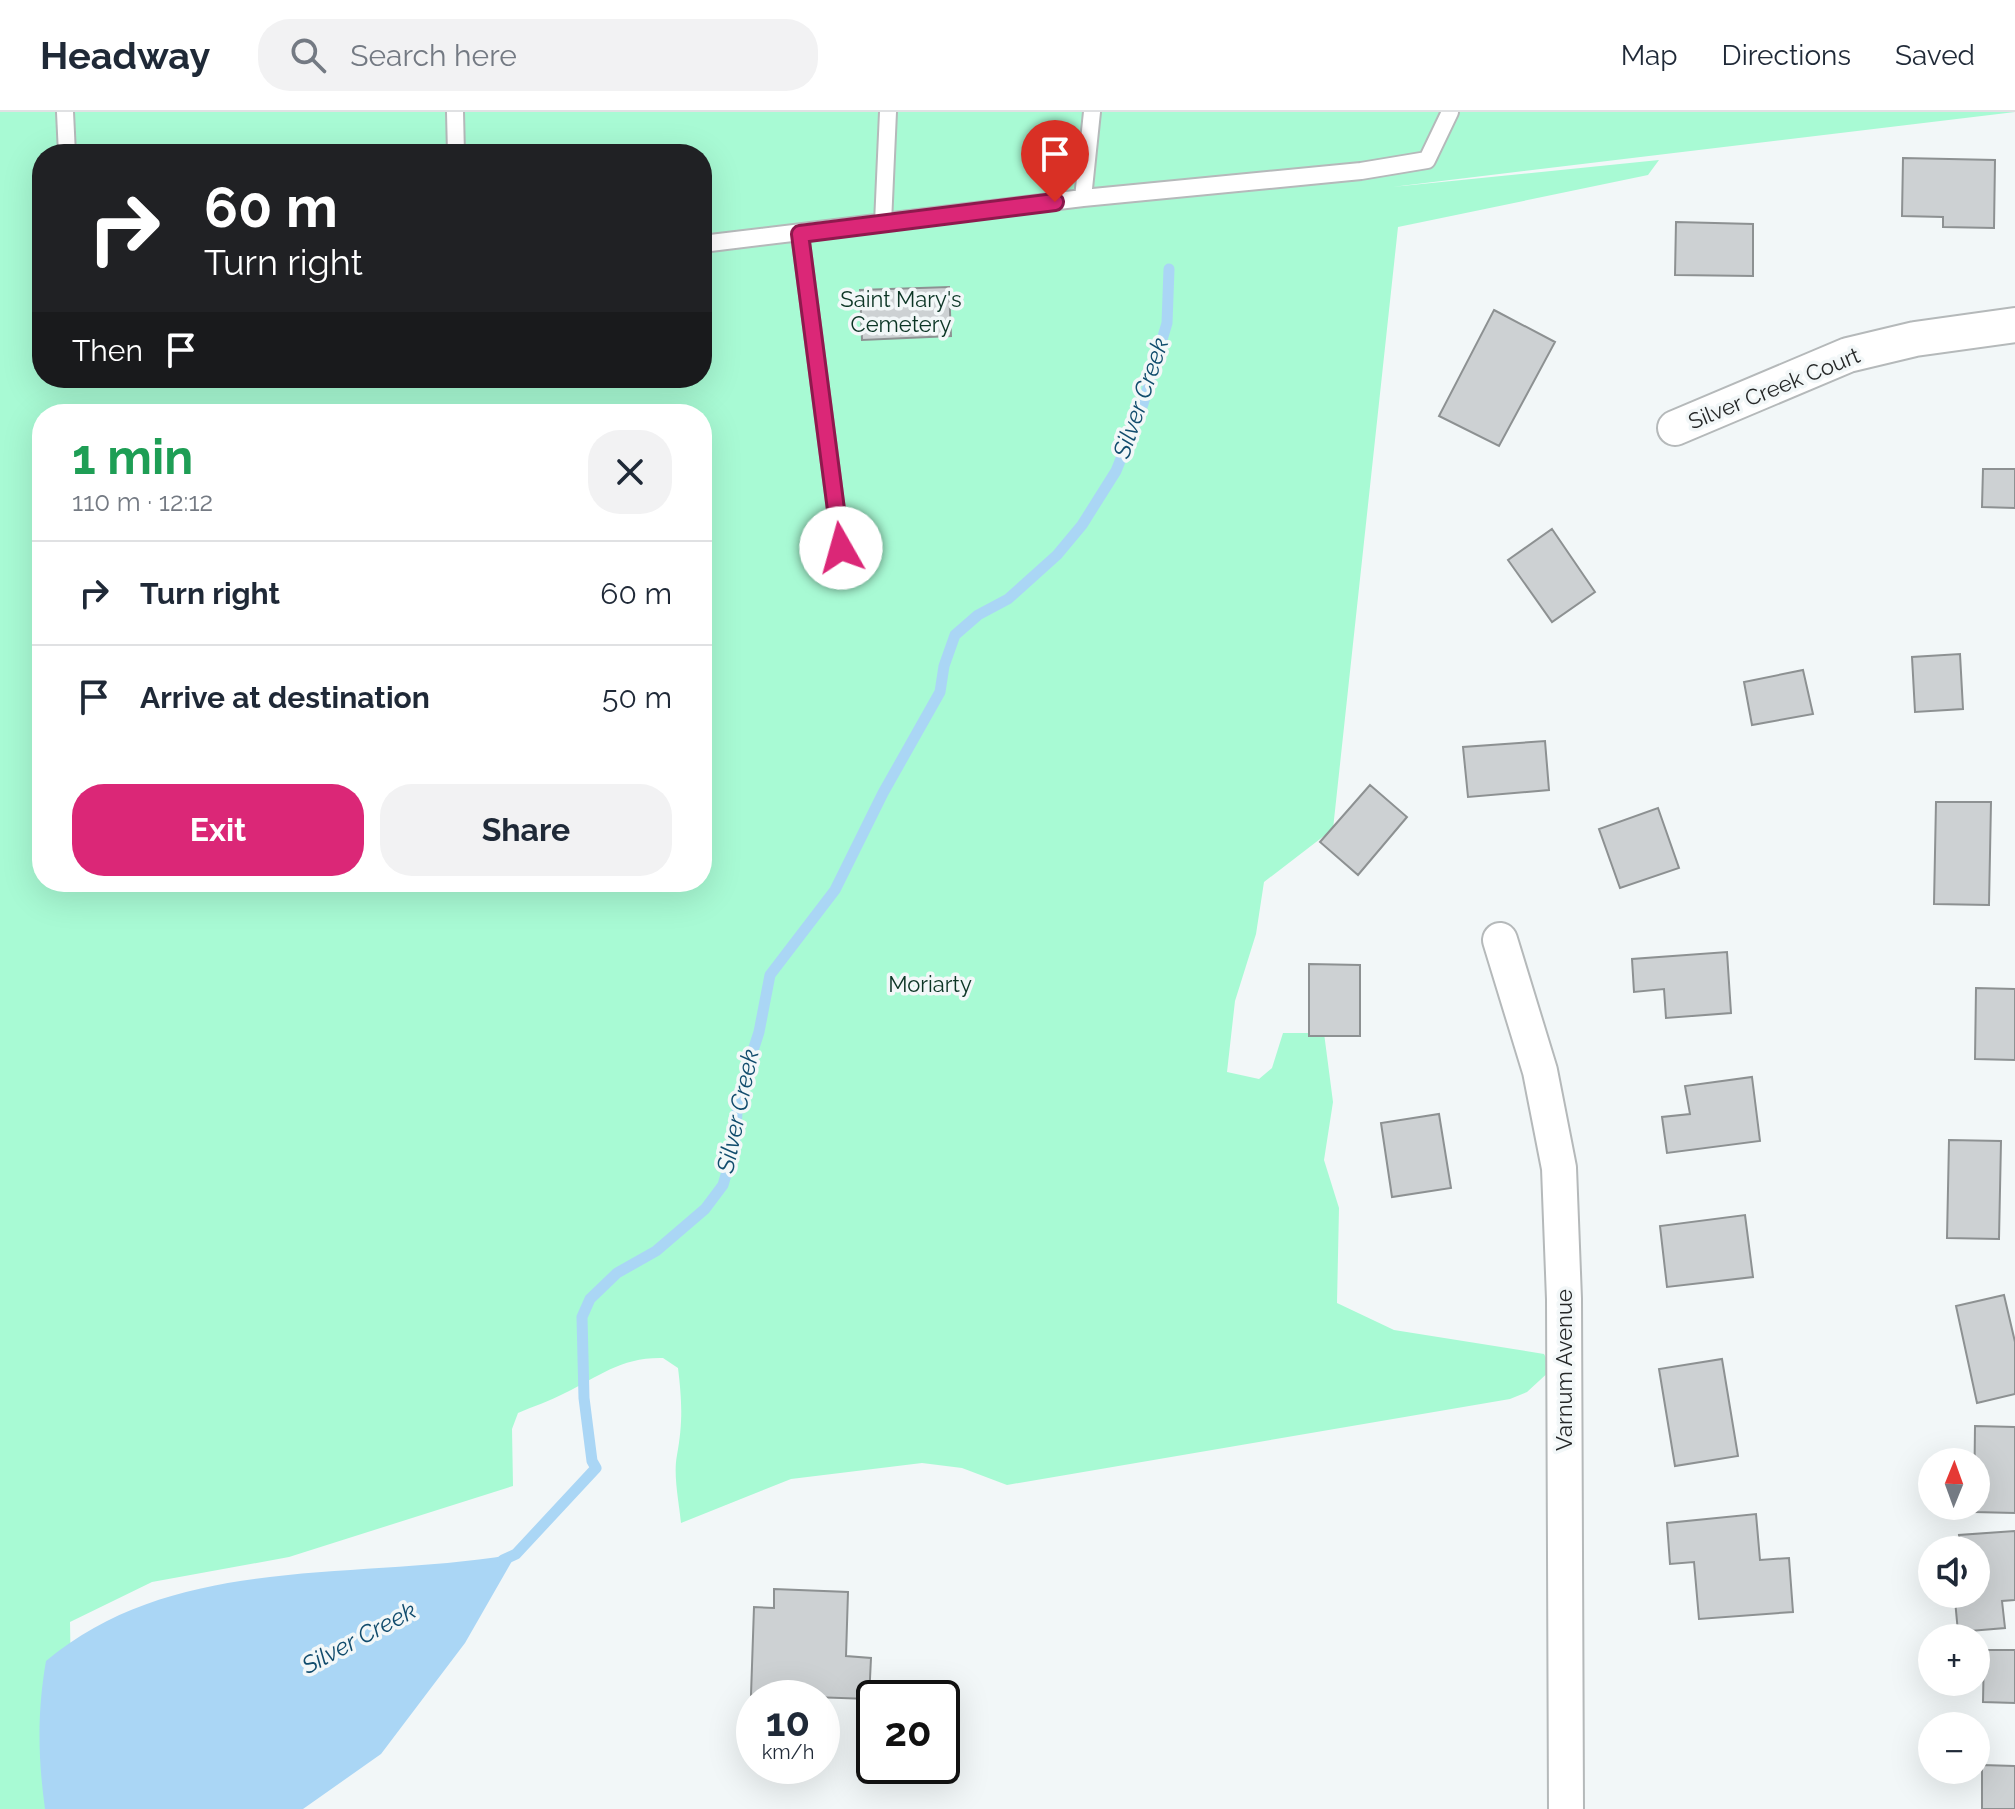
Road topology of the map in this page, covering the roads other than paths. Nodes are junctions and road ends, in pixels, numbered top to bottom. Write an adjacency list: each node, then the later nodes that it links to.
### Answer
1 (65, 112): 6 (lane)
2 (455, 112): 7 (lane)
3 (888, 112): 9 (lane)
4 (1092, 112): 8 (lane)
5 (1450, 112): 8 (lane)
6 (67, 144)
7 (456, 144)
8 (1083, 198): 9 (lane)
9 (883, 223): 10 (lane)
10 (800, 234): 11 (lane); 14 (lane)
11 (712, 243)
12 (2015, 325): 13 (street, Silver Creek Court)
13 (1675, 428)
14 (845, 579)
15 (1500, 940): 16 (street, Varnum Avenue)
16 (1566, 1809)

